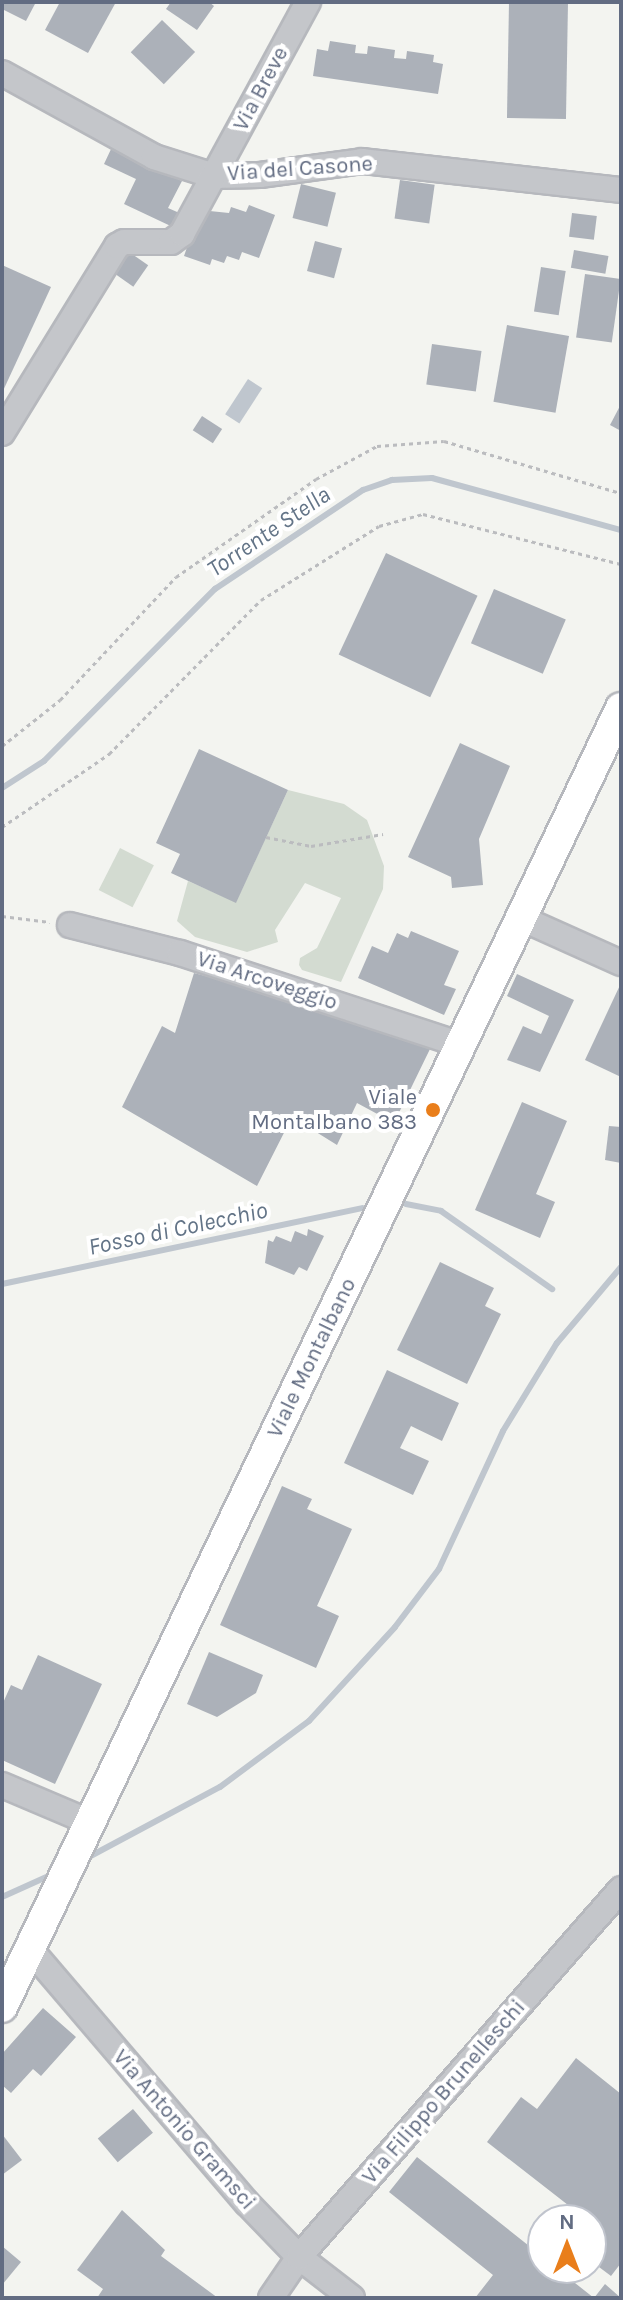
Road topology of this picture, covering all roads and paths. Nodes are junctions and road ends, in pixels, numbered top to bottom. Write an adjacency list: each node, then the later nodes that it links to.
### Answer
1 (308, 2): 3 (street, Via Breve)
2 (2, 73): 3 (street, Via del Casone)
3 (214, 176): 4 (street, Via del Casone); 5 (street, Via Breve)
4 (621, 190)
5 (2, 433)
6 (621, 493): 9 (path)
7 (621, 564): 10 (path)
8 (621, 708): 14 (main road, Viale Montalbano)
9 (2, 746)
10 (2, 827)
11 (383, 834): 12 (path)
12 (266, 837)
13 (2, 916): 15 (path)
14 (523, 919): 16 (street); 17 (main road, Viale Montalbano)
15 (70, 925): 17 (street, Via Arcoveggio)
16 (621, 963)
17 (461, 1045): 19 (main road, Viale Montalbano)
18 (2, 1785): 19 (street)
19 (86, 1830): 21 (main road, Viale Montalbano)
20 (621, 1889): 23 (street, Via Filippo Brunelleschi)
21 (29, 1948): 22 (main road, Viale Montalbano); 23 (street, Via Antonio Gramsci)
22 (2, 2007)
23 (299, 2257): 24 (street, Via Filippo Brunelleschi); 25 (street, Via Antonio Gramsci)
24 (271, 2298)
25 (352, 2298)

